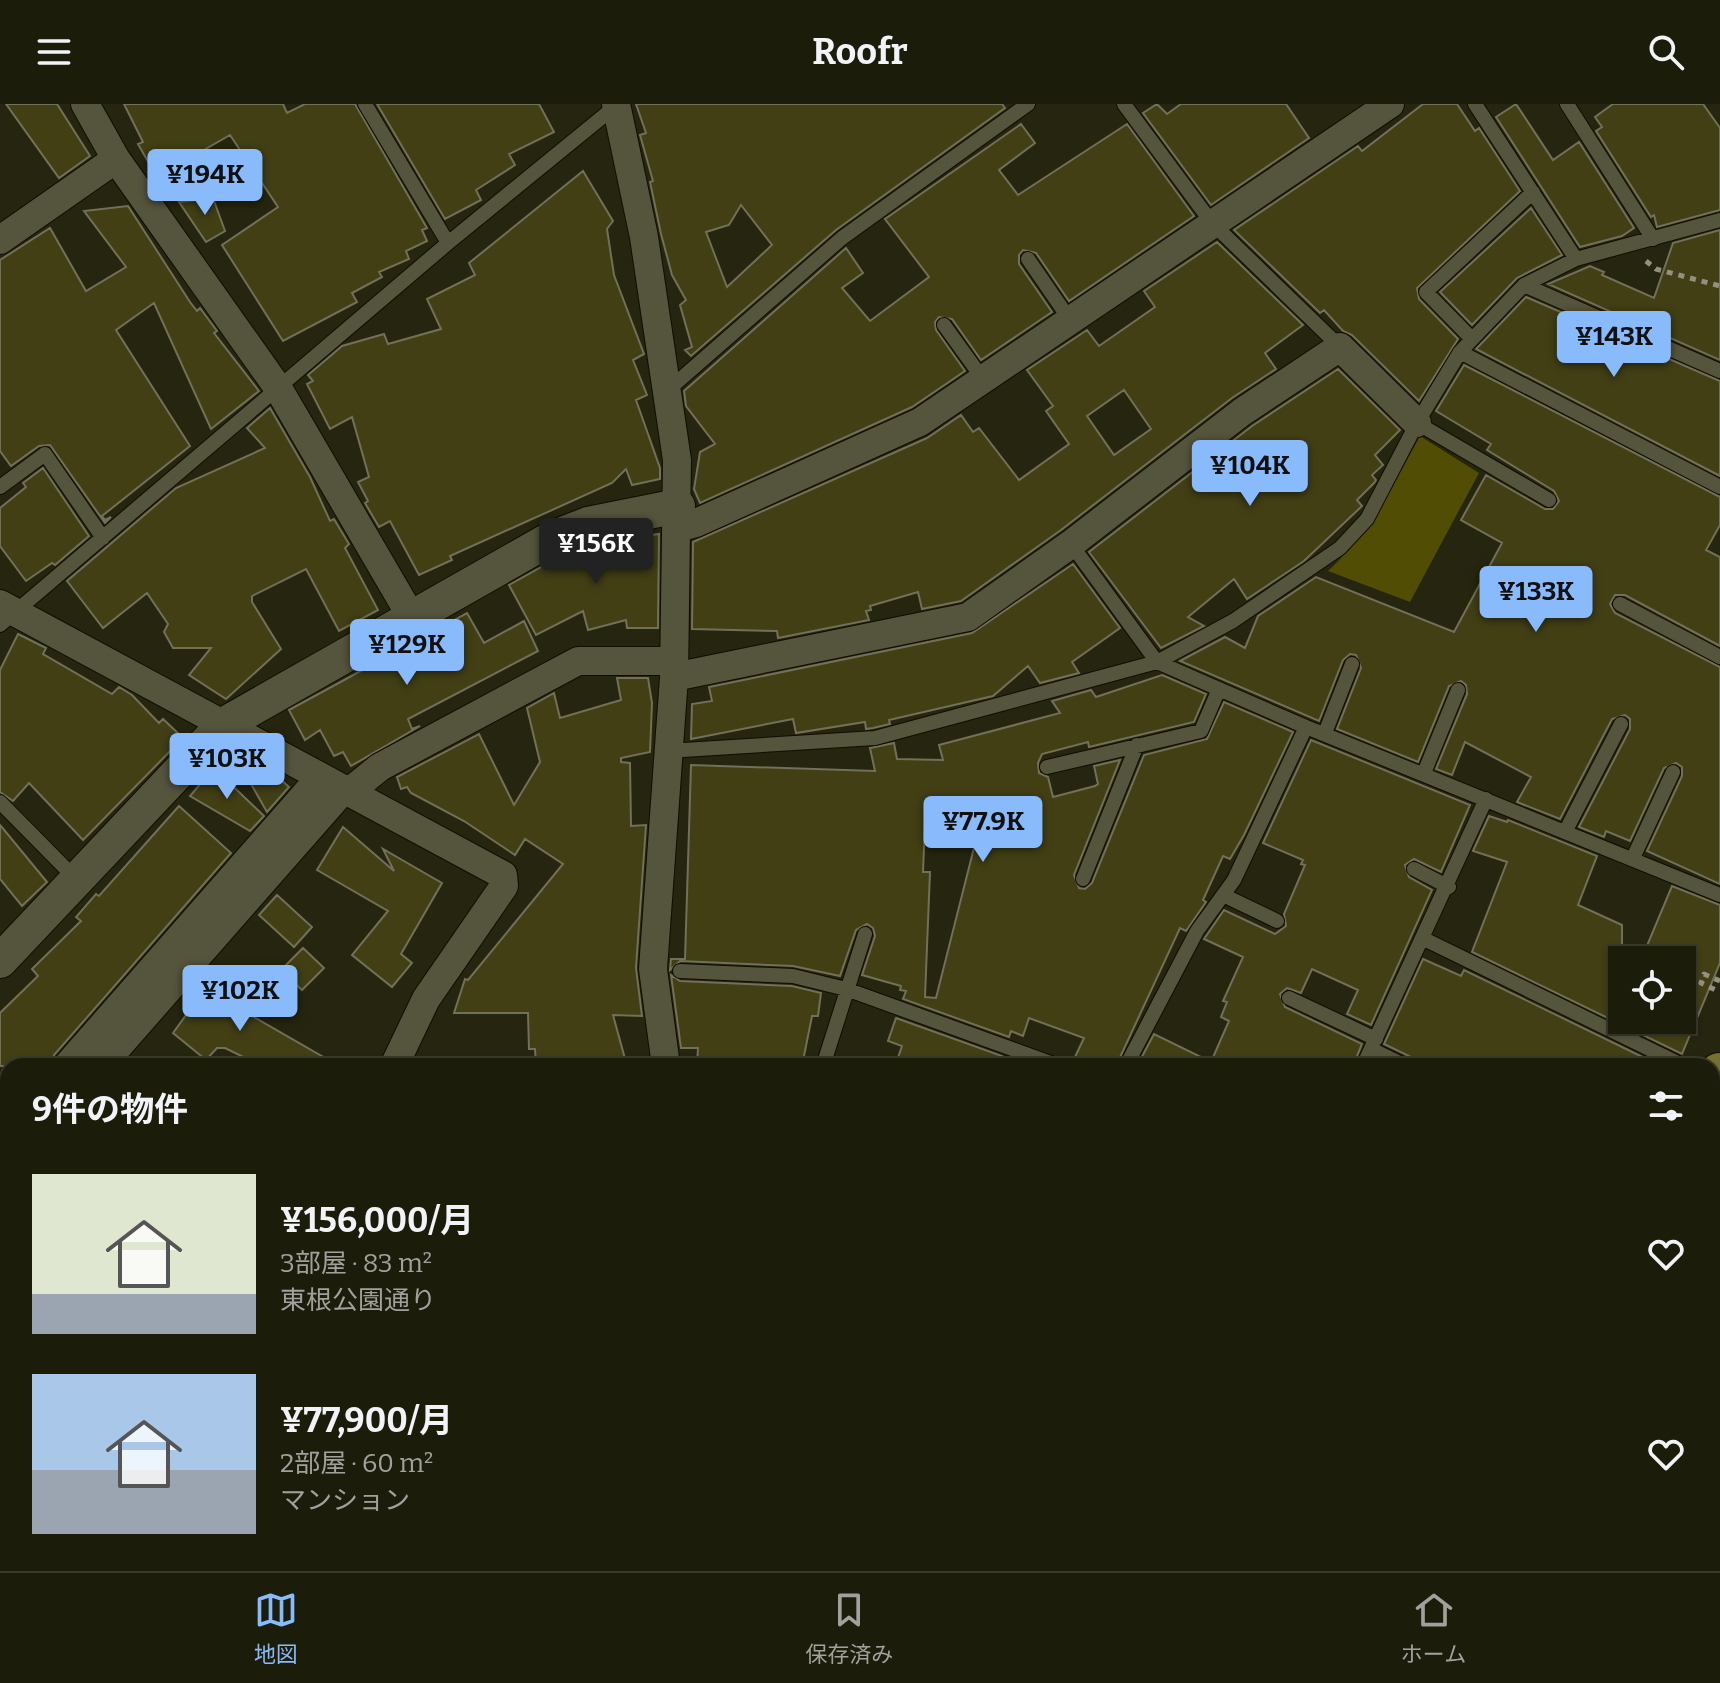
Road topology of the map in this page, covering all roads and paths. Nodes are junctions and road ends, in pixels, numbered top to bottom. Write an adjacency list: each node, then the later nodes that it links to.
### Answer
1 (85, 104): 9 (street)
2 (365, 104): 15 (lane)
3 (1028, 104): 29 (lane)
4 (1124, 104): 12 (lane)
5 (1390, 104): 12 (street)
6 (1475, 104): 10 (lane)
7 (1567, 104): 13 (lane)
8 (618, 105): 15 (lane); 29 (street)
9 (116, 159): 14 (street); 28 (street)
10 (1533, 192): 18 (lane); 23 (lane)
11 (1720, 220): 13 (lane)
12 (1212, 223): 21 (street); 24 (lane)
13 (1653, 239): 16 (lane)
14 (0, 240)
15 (448, 243): 28 (lane)
16 (1625, 245): 18 (lane); 20 (path)
17 (1028, 259): 21 (lane)
18 (1576, 259): 19 (lane)
19 (1524, 285): 23 (lane); 26 (lane)
20 (1720, 286)
21 (1070, 320): 27 (street)
22 (944, 325): 27 (lane)
23 (1471, 338): 25 (lane)
24 (1340, 347): 30 (street); 36 (street)
25 (1460, 352): 30 (lane); 32 (lane)
26 (1720, 371)
27 (983, 379): 34 (street)
28 (278, 388): 35 (lane); 39 (street)
29 (668, 390): 34 (street)
30 (1417, 423): 33 (lane); 41 (lane)
31 (0, 487): 35 (lane)
32 (1720, 487)
33 (1549, 500)
34 (678, 517): 39 (street); 43 (street)
35 (103, 538): 38 (lane)
36 (1071, 544): 41 (lane); 43 (street)
37 (1620, 604): 40 (lane)
38 (5, 614): 47 (street)
39 (412, 618): 47 (street)
40 (1720, 657)
41 (1157, 662): 44 (lane); 51 (lane)
42 (1352, 664): 49 (lane)
43 (674, 669): 51 (street); 55 (street)
44 (1219, 689): 48 (lane); 50 (lane)
45 (1458, 690): 54 (lane)
46 (1621, 724): 58 (lane)
47 (223, 725): 55 (street); 62 (street)
48 (1306, 727): 49 (lane); 64 (lane)
49 (1325, 733): 54 (lane)
50 (1137, 745): 52 (lane); 61 (lane)
51 (667, 751): 79 (street)
52 (1047, 767)
53 (1673, 772): 59 (lane)
54 (1424, 773): 56 (lane)
55 (339, 787): 76 (street); 77 (street); 78 (street)
56 (1486, 799): 58 (lane); 63 (lane)
57 (0, 802): 62 (lane)
58 (1565, 832): 59 (lane)
59 (1633, 858): 65 (lane)
60 (1414, 869): 63 (lane)
61 (1083, 879)
62 (77, 880): 69 (street)
63 (1449, 887): 68 (lane)
64 (1223, 895): 66 (lane); 82 (lane)
65 (1720, 895)
66 (1277, 921)
67 (865, 934): 72 (lane)
68 (1424, 939): 75 (lane); 85 (lane)
69 (0, 961)
70 (680, 971): 72 (lane)
71 (1720, 981): 73 (path)
72 (846, 989): 80 (lane); 81 (lane)
73 (1720, 992)
74 (1289, 998): 75 (lane)
75 (1373, 1044): 83 (lane); 84 (lane)
76 (74, 1058)
77 (108, 1058)
78 (398, 1058)
79 (665, 1058)
80 (825, 1058)
81 (1037, 1058)
82 (1130, 1058)
83 (1367, 1058)
84 (1394, 1058)
85 (1666, 1058)

